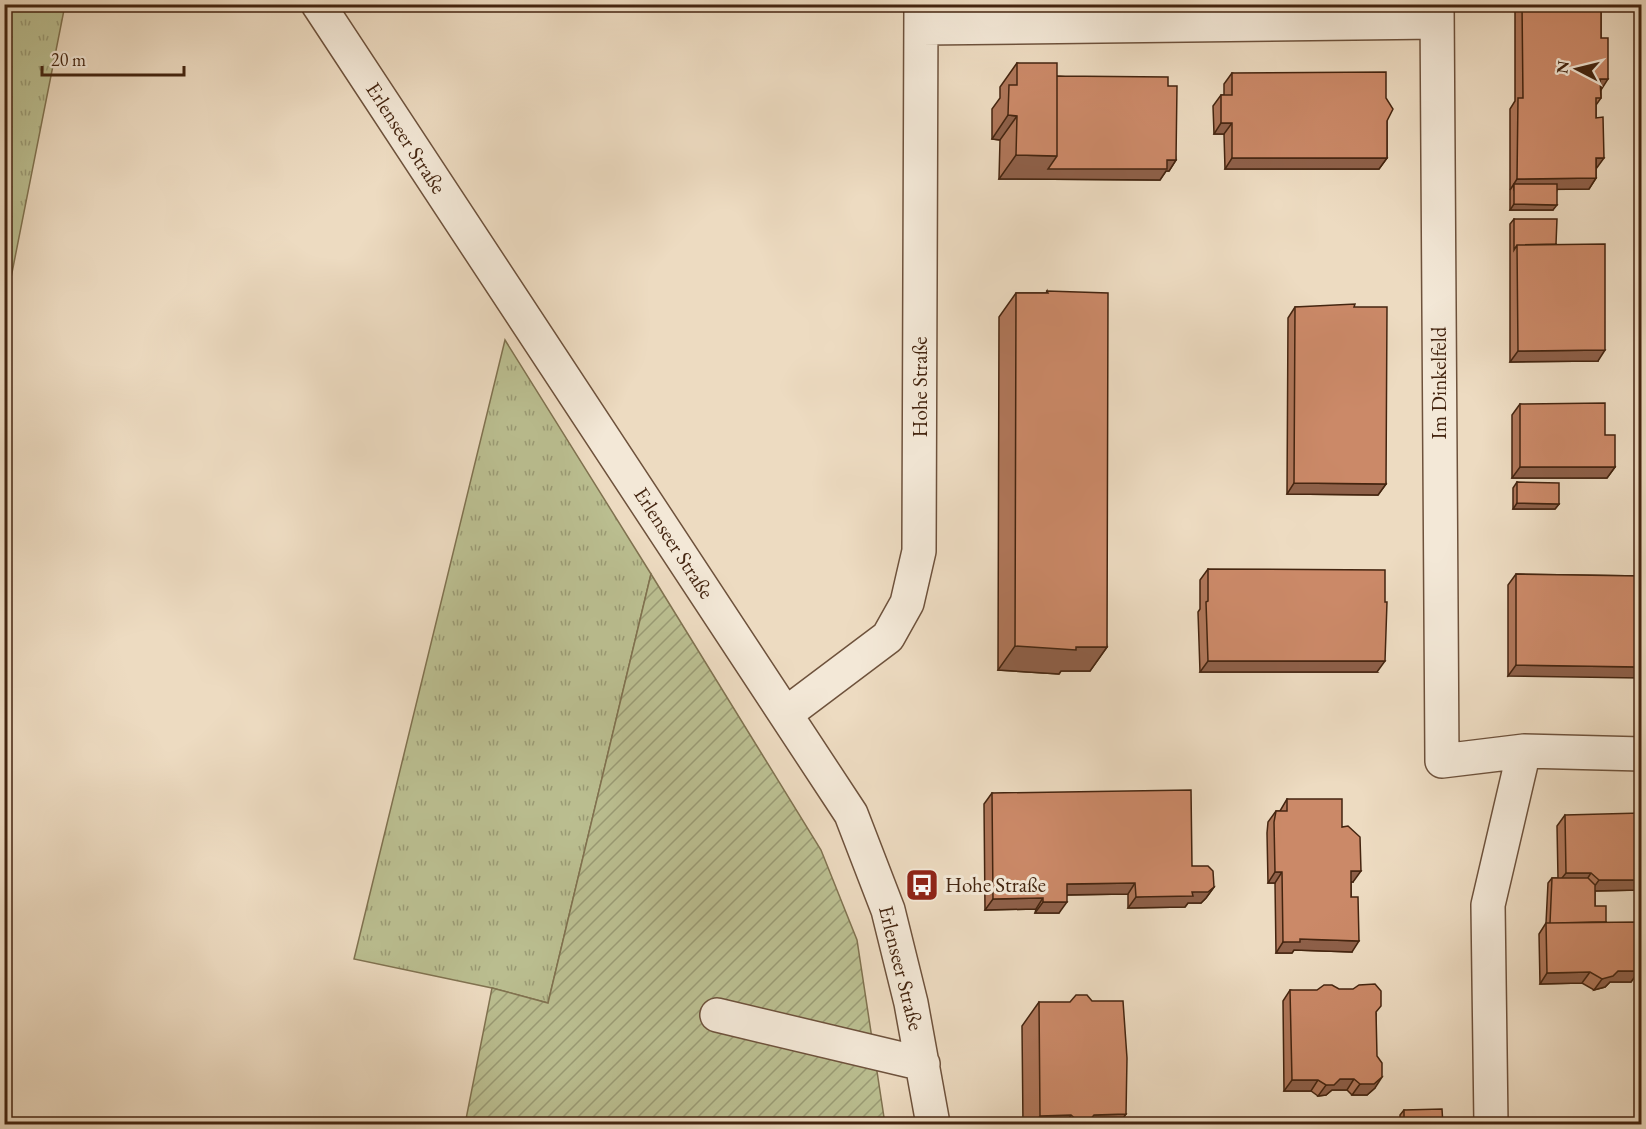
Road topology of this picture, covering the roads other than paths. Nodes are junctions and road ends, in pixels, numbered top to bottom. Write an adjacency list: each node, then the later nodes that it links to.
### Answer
1 (318, 4): 4 (street, Erlenseer Straße)
2 (1437, 13): 3 (street); 5 (street, Im Dinkelfeld)
3 (922, 16): 4 (street, Hohe Straße)
4 (787, 713): 8 (street, Erlenseer Straße)
5 (1524, 751): 6 (street); 10 (street)
6 (1641, 754)
7 (717, 1015): 8 (street)
8 (923, 1065): 9 (street, Erlenseer Straße)
9 (933, 1125)
10 (1491, 1125)

